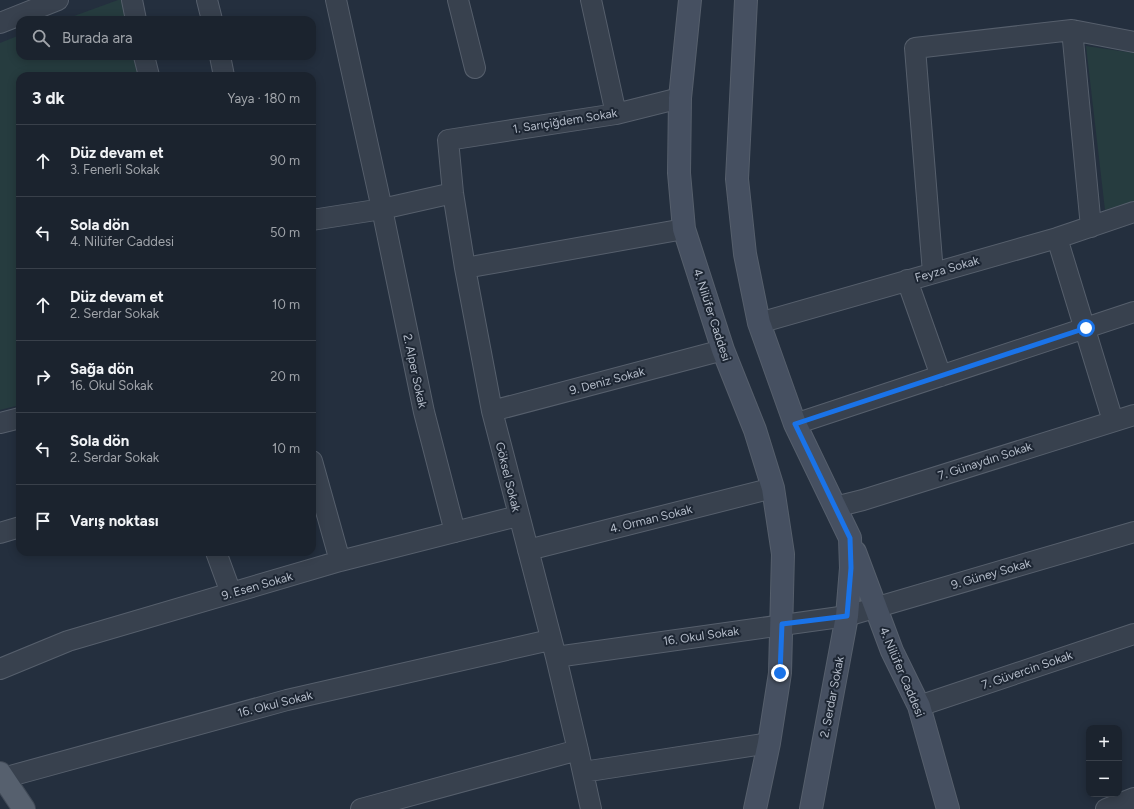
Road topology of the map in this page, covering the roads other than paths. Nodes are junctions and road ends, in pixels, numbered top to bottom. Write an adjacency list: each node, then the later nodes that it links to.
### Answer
1 (58, 0): 9 (street)
2 (132, 0): 10 (street)
3 (207, 0): 11 (street)
4 (336, 0): 25 (street, 2. Alper Sokak)
5 (458, 0): 18 (street)
6 (591, 0): 22 (street)
7 (690, 0): 21 (main road, 4. Nilüfer Caddesi)
8 (746, 0): 35 (main road, 4. Nilüfer Caddesi)
9 (18, 16)
10 (135, 16)
11 (211, 16)
12 (16, 17): 13 (street)
13 (0, 23)
14 (1072, 30): 15 (street); 28 (street); 32 (street)
15 (1134, 42)
16 (145, 60): 19 (street)
17 (221, 60): 20 (street)
18 (475, 68)
19 (148, 72)
20 (223, 72)
21 (680, 98): 22 (street, 1. Sarıçiğdem Sokak); 29 (main road, 4. Nilüfer Caddesi)
22 (616, 114): 23 (street, 1. Sarıçiğdem Sokak)
23 (448, 140): 24 (street, Göksel Sokak)
24 (453, 193): 25 (street); 31 (street, Göksel Sokak)
25 (382, 208): 27 (street); 50 (street, 2. Alper Sokak)
26 (1134, 212): 28 (street, Feyza Sokak)
27 (316, 219)
28 (1091, 226): 30 (street, Feyza Sokak)
29 (684, 229): 31 (street); 37 (main road, 4. Nilüfer Caddesi)
30 (1057, 238): 32 (street, Feyza Sokak); 36 (street)
31 (465, 268): 39 (street, Göksel Sokak)
32 (933, 273): 33 (street, Feyza Sokak)
33 (908, 280): 35 (street, Feyza Sokak); 38 (street)
34 (1134, 312): 36 (street)
35 (759, 323): 44 (main road, 4. Nilüfer Caddesi)
36 (1086, 328): 38 (street); 42 (street)
37 (723, 350): 39 (street, 9. Deniz Sokak); 46 (main road, 4. Nilüfer Caddesi)
38 (941, 376): 44 (street)
39 (492, 411): 48 (street, Göksel Sokak)
40 (1134, 415): 42 (street, 7. Günaydın Sokak)
41 (16, 419): 43 (street)
42 (1113, 421): 47 (street, 7. Günaydın Sokak)
43 (0, 423)
44 (795, 424): 47 (main road, 4. Nilüfer Caddesi)
45 (316, 475): 56 (street)
46 (773, 488): 54 (street, 4. Orman Sokak); 61 (main road, 4. Nilüfer Caddesi)
47 (835, 507): 53 (main road, 4. Nilüfer Caddesi)
48 (518, 516): 50 (street, 9. Esen Sokak); 54 (street, Göksel Sokak)
49 (16, 529): 52 (street)
50 (455, 532): 56 (street, 9. Esen Sokak)
51 (1134, 532): 59 (street, 9. Güney Sokak)
52 (0, 533)
53 (850, 538): 57 (main road, 4. Nilüfer Caddesi); 59 (main road, 4. Nilüfer Caddesi)
54 (528, 550): 63 (street, Göksel Sokak)
55 (217, 556): 58 (street)
56 (340, 561): 58 (street, 9. Esen Sokak)
57 (850, 584): 60 (main road, 2. Serdar Sokak)
58 (231, 593): 64 (street, 9. Esen Sokak)
59 (876, 608): 60 (street, 9. Güney Sokak); 65 (main road, 4. Nilüfer Caddesi)
60 (847, 616): 61 (street, 16. Okul Sokak); 75 (main road, 2. Serdar Sokak)
61 (782, 624): 63 (street, 16. Okul Sokak); 66 (main road)
62 (1134, 634): 65 (street, 7. Güvercin Sokak)
63 (553, 649): 67 (street, Göksel Sokak); 69 (street, 16. Okul Sokak)
64 (0, 669)
65 (919, 706): 76 (main road, 4. Nilüfer Caddesi)
66 (769, 743): 68 (street); 74 (main road)
67 (578, 750): 68 (street, Göksel Sokak); 72 (street)
68 (583, 772): 73 (street, Göksel Sokak)
69 (2, 775): 71 (main road)
70 (1134, 798): 77 (street)
71 (24, 809)
72 (361, 809)
73 (591, 809)
74 (755, 809)
75 (811, 809)
76 (948, 809)
77 (1106, 809)

